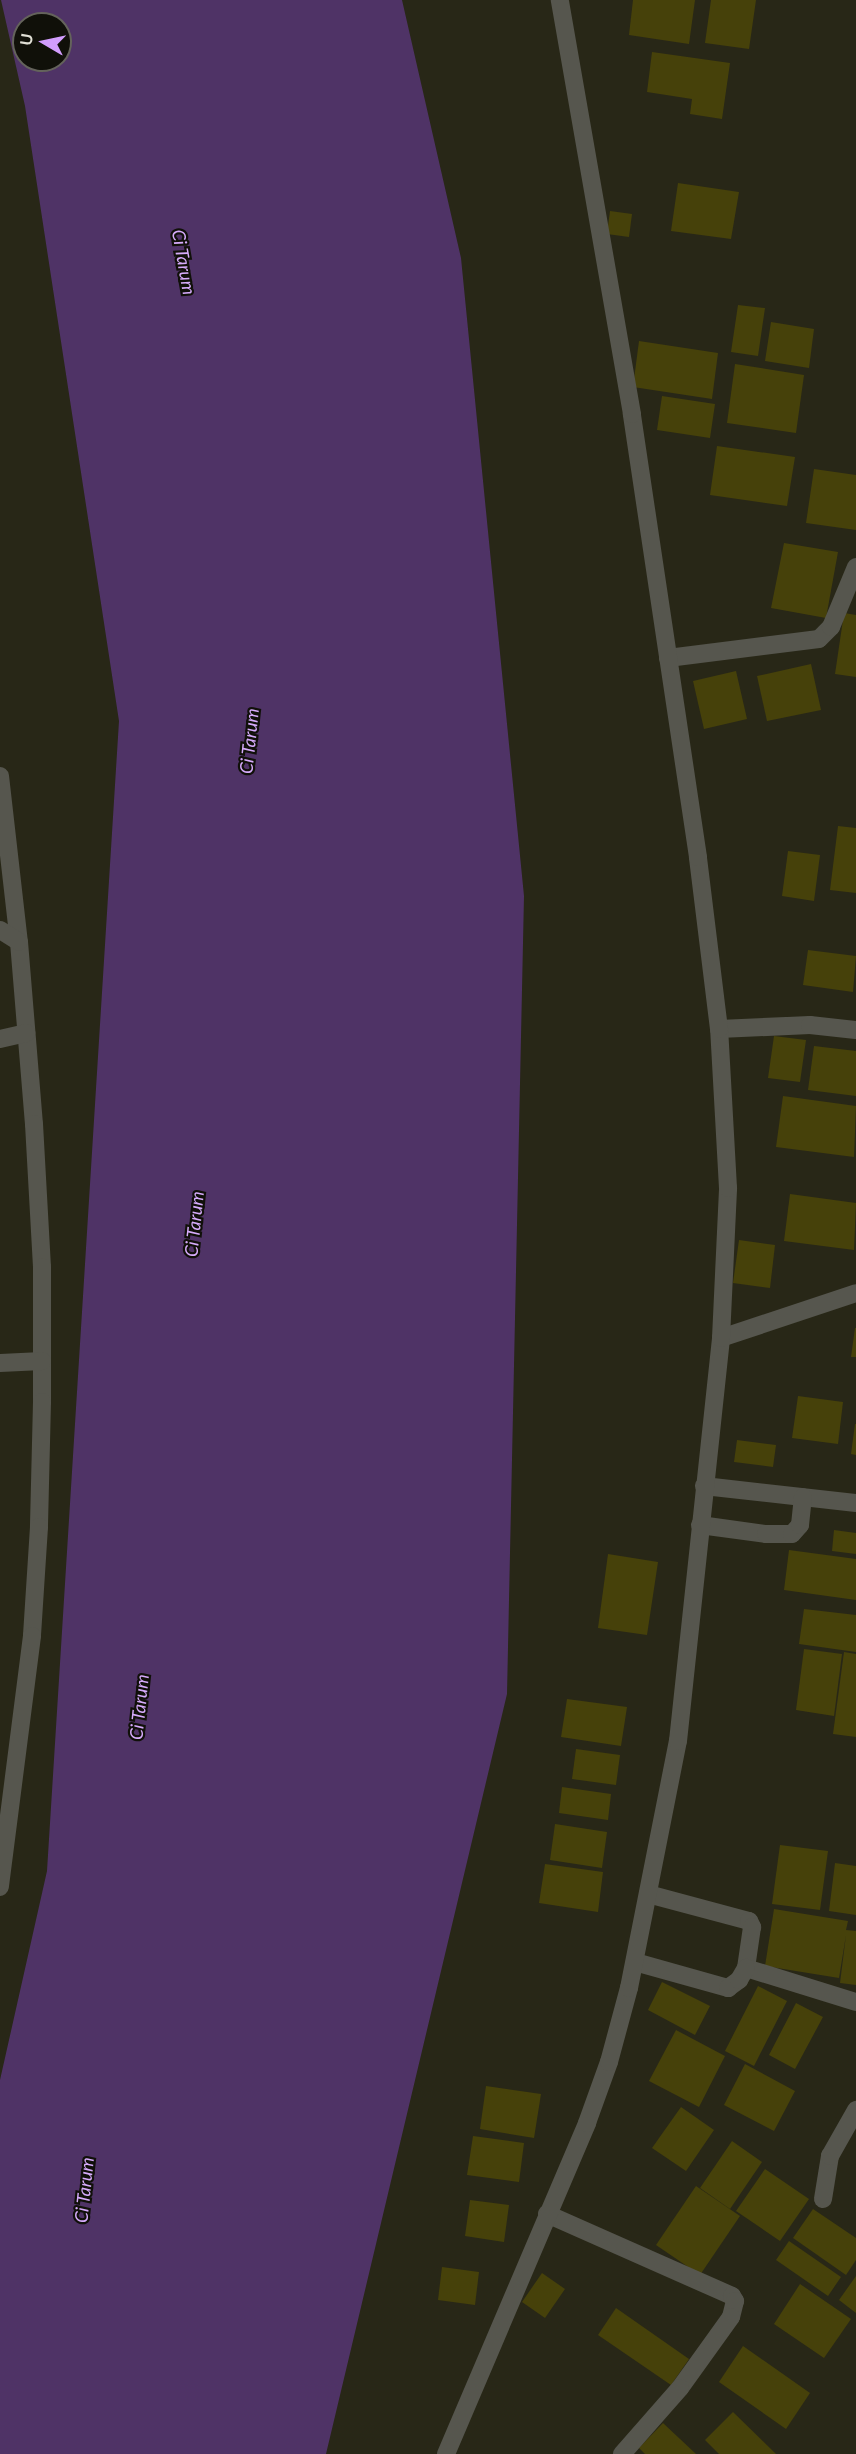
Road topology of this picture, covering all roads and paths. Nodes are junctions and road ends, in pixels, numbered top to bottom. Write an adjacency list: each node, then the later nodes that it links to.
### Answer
1 (560, 0): 3 (street)
2 (856, 567): 3 (street)
3 (668, 658): 7 (street)
4 (0, 776): 6 (street)
5 (0, 930): 6 (street)
6 (19, 942): 9 (street)
7 (719, 1029): 8 (street); 12 (street)
8 (856, 1030)
9 (26, 1033): 10 (street); 13 (street)
10 (0, 1039)
11 (856, 1293): 12 (street)
12 (721, 1338): 15 (street)
13 (42, 1360): 14 (street); 19 (street)
14 (0, 1363)
15 (704, 1486): 16 (street); 18 (street)
16 (803, 1497): 17 (street); 18 (street)
17 (856, 1503)
18 (700, 1525): 20 (street)
19 (0, 1887)
20 (648, 1894): 21 (street); 22 (street)
21 (635, 1962): 22 (street); 26 (street)
22 (746, 1968): 23 (street)
23 (856, 2002)
24 (856, 2110): 25 (street)
25 (824, 2199)
26 (547, 2214): 27 (street); 28 (street)
27 (446, 2454)
28 (622, 2454)

